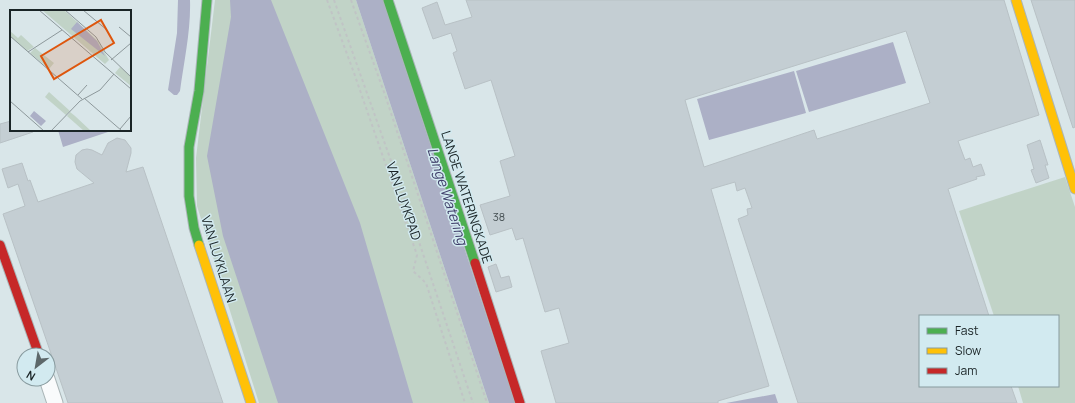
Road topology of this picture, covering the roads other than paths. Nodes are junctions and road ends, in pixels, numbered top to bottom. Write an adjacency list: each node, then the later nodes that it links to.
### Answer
1 (207, 0): 9 (street, VAN LUYKLAAN)
2 (388, 0): 10 (street, LANGE WATERINGKADE)
3 (1016, 0): 4 (street)
4 (1075, 189)
5 (0, 245): 6 (street)
6 (35, 347)
7 (50, 387): 8 (street)
8 (55, 403)
9 (251, 403)
10 (520, 403)

